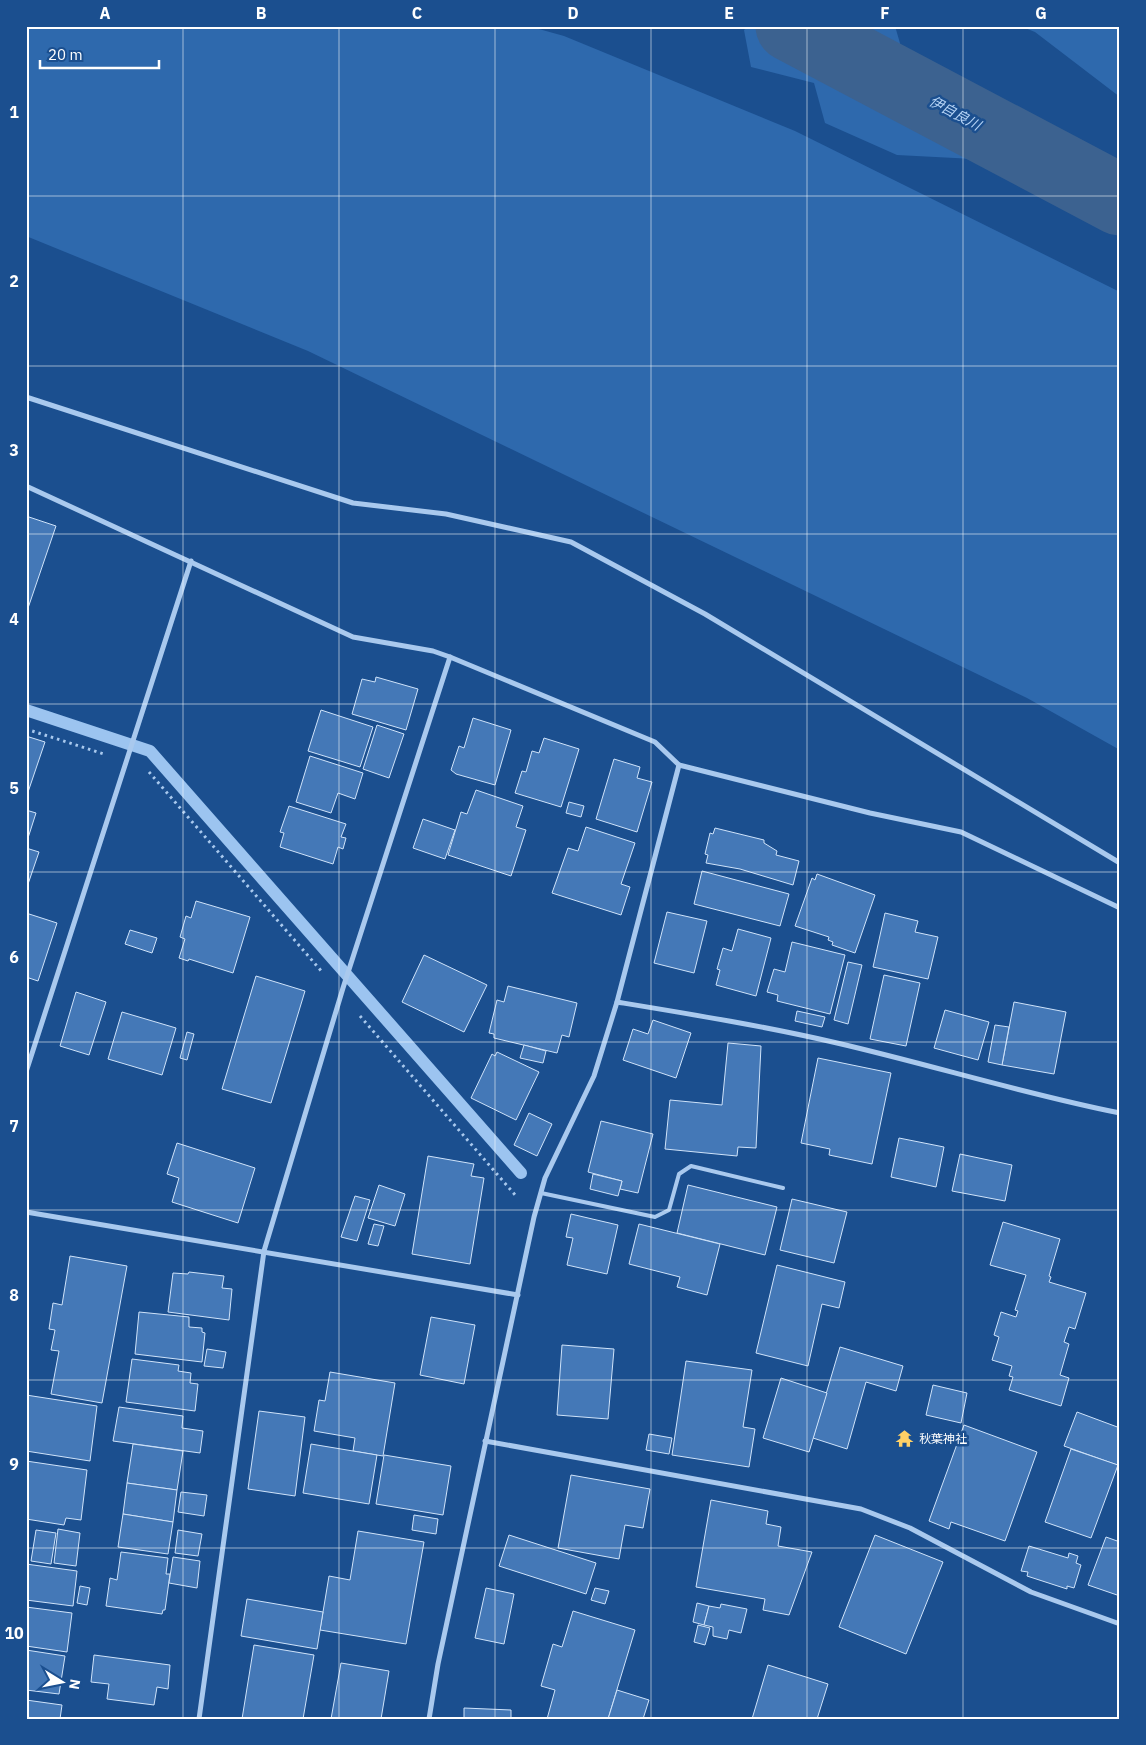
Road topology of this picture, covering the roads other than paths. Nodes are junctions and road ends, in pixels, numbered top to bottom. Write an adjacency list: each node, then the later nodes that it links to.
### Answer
1 (26, 397): 6 (street)
2 (26, 486): 3 (street)
3 (191, 561): 4 (street); 9 (street)
4 (450, 657): 5 (street); 14 (street)
5 (679, 765): 7 (street); 8 (street)
6 (1120, 864)
7 (1120, 908)
8 (617, 1002): 10 (street); 12 (street)
9 (26, 1072)
10 (1120, 1114)
11 (783, 1188): 12 (lane)
12 (541, 1193): 15 (street)
13 (26, 1212): 14 (street)
14 (264, 1251): 15 (street); 18 (street)
15 (518, 1295): 16 (street)
16 (485, 1442): 17 (street); 19 (street)
17 (1120, 1624)
18 (199, 1719)
19 (429, 1719)

